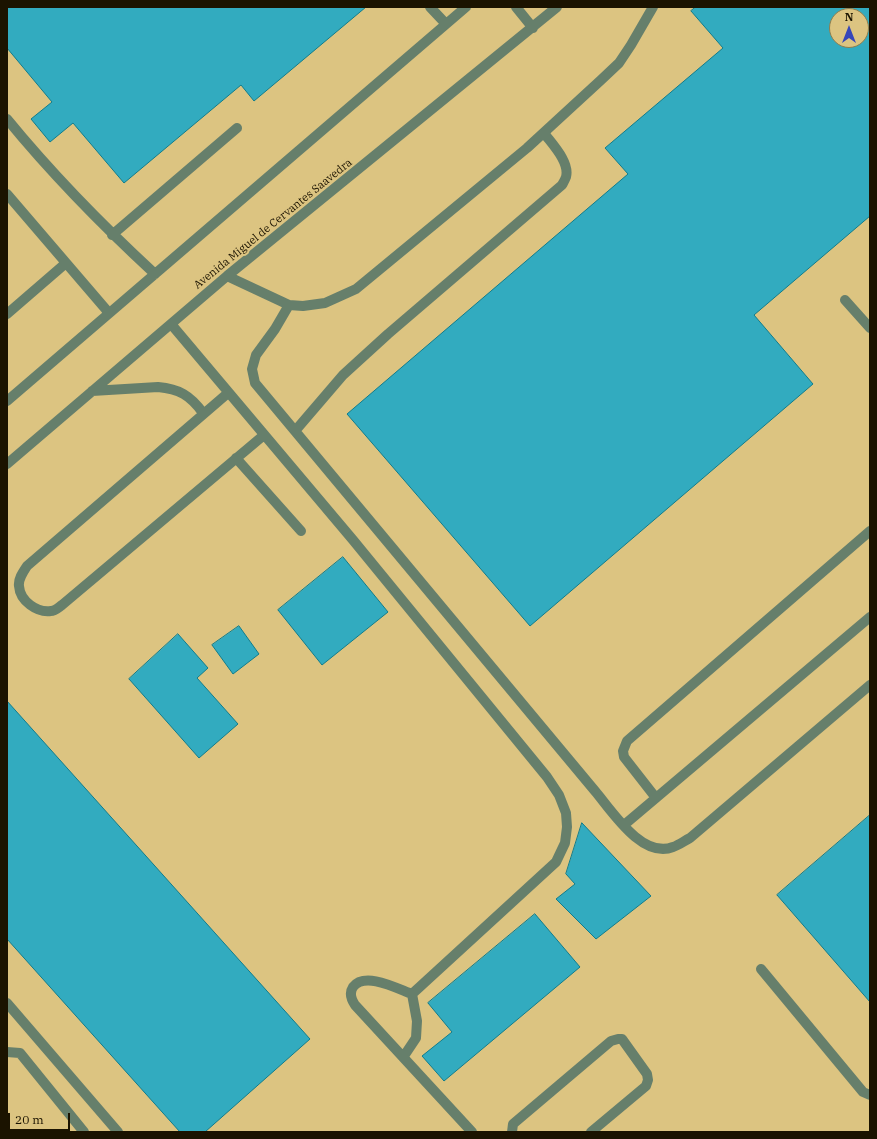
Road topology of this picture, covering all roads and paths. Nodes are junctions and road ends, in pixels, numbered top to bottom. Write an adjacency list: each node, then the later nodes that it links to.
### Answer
1 (430, 7): 6 (street)
2 (466, 7): 6 (street)
3 (516, 7): 7 (street)
4 (557, 7): 7 (street, Avenida Miguel de Cervantes Saavedra)
5 (653, 7): 10 (street)
6 (446, 24): 14 (street)
7 (533, 28): 15 (street, Avenida Miguel de Cervantes Saavedra)
8 (7, 119): 12 (street)
9 (237, 128): 12 (street)
10 (544, 133): 17 (street); 26 (street)
11 (7, 194): 13 (street)
12 (112, 235): 14 (street)
13 (66, 263): 18 (street); 19 (street)
14 (155, 274): 18 (street)
15 (227, 276): 17 (street); 20 (street, Avenida Miguel de Cervantes Saavedra)
16 (845, 300): 21 (street)
17 (289, 305): 26 (street)
18 (109, 313): 24 (street)
19 (7, 314)
20 (171, 324): 22 (street, Avenida Miguel de Cervantes Saavedra); 23 (street)
21 (870, 328)
22 (92, 391): 25 (street); 29 (street, Avenida Miguel de Cervantes Saavedra)
23 (228, 393): 25 (street); 27 (street)
24 (7, 401)
25 (203, 413): 28 (street)
26 (295, 431): 35 (street)
27 (264, 435): 28 (street); 37 (street)
28 (236, 458): 30 (street)
29 (7, 464)
30 (301, 531)
31 (870, 531): 34 (street)
32 (870, 617): 34 (street)
33 (870, 684): 35 (street)
34 (656, 798): 35 (street)
35 (624, 825)
36 (762, 969): 41 (street)
37 (412, 994): 40 (street); 40 (street)
38 (7, 1003): 43 (street)
39 (7, 1052): 42 (street)
40 (404, 1056): 44 (street)
41 (870, 1095)
42 (84, 1132)
43 (118, 1132)
44 (472, 1132)
45 (512, 1132): 46 (street)
46 (591, 1132)

